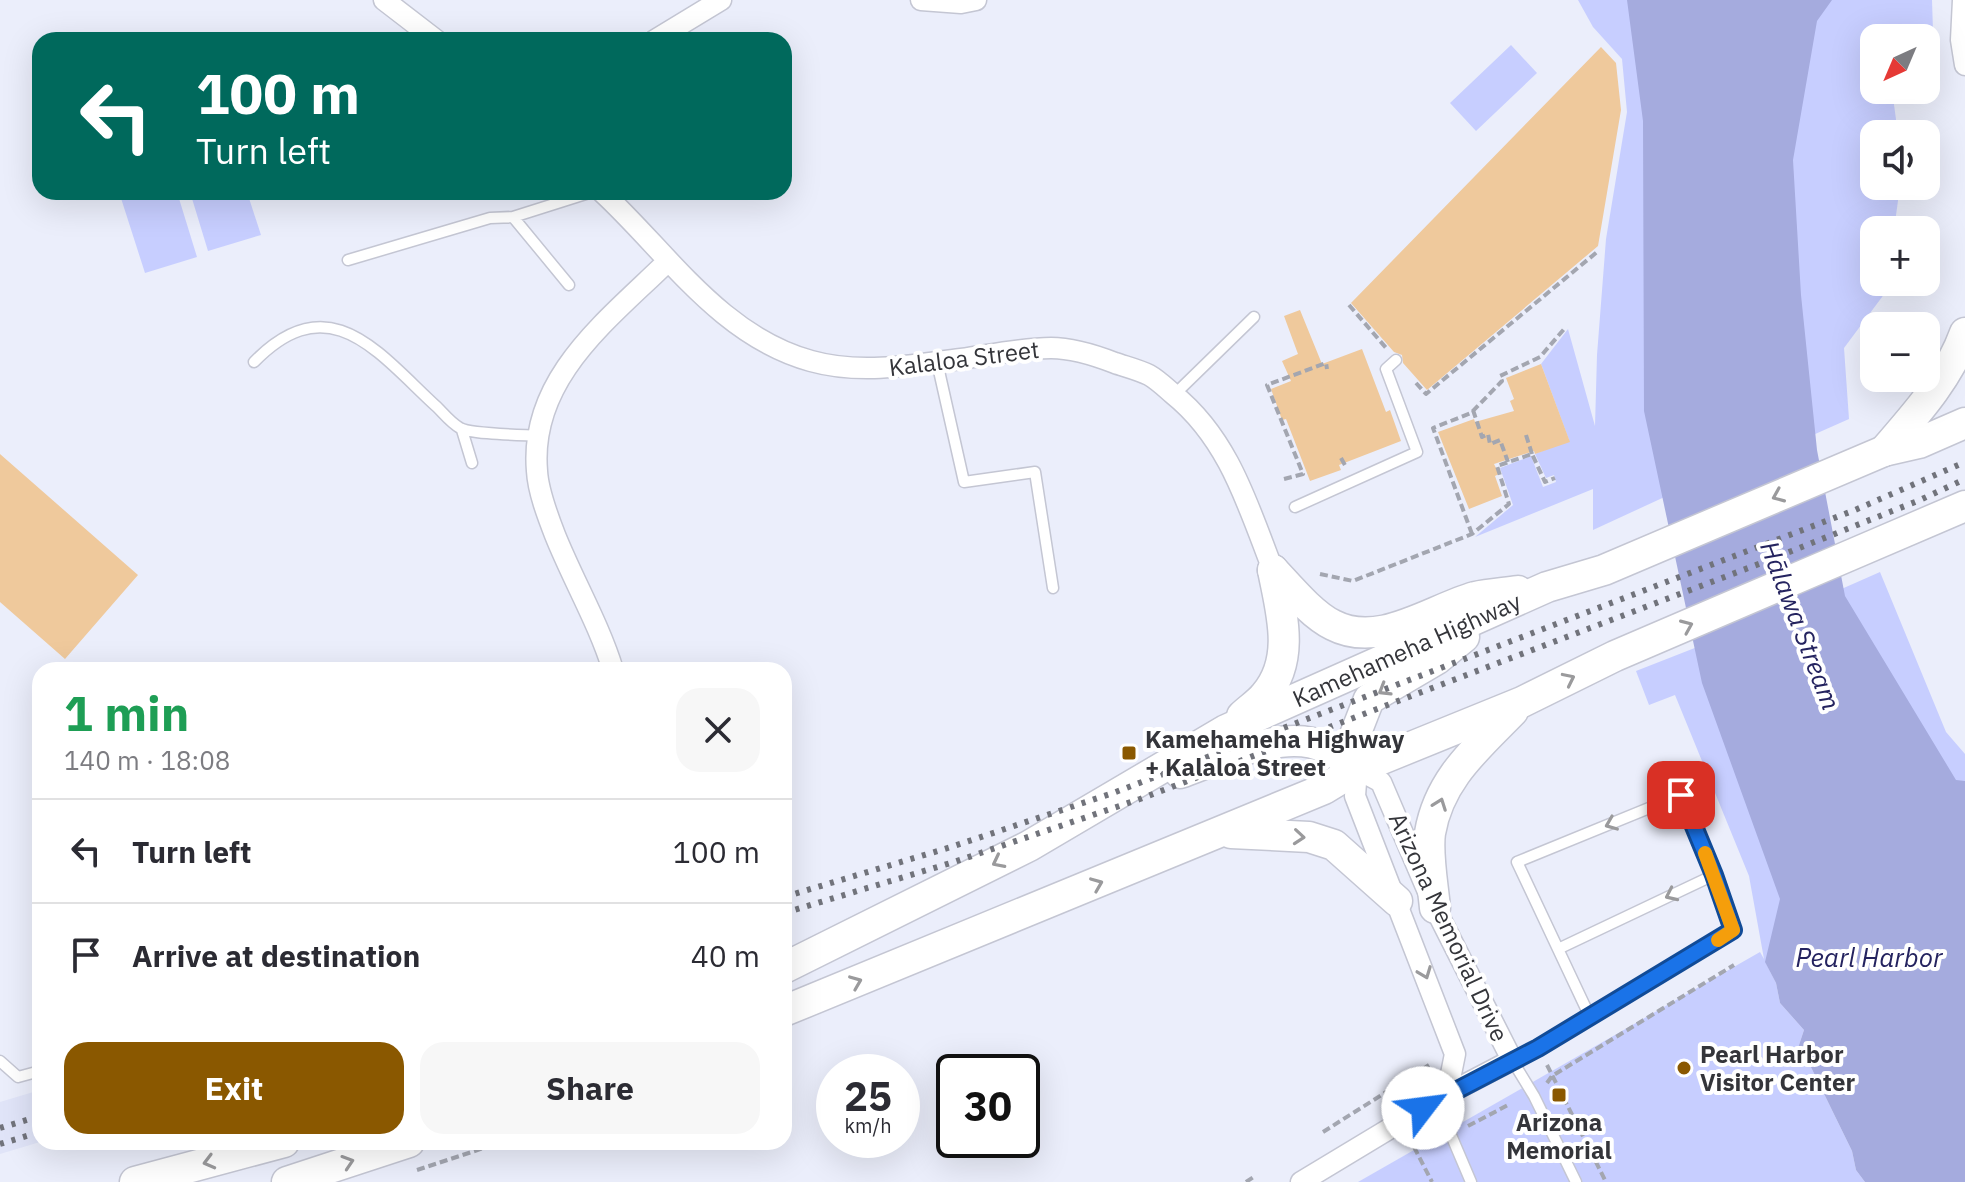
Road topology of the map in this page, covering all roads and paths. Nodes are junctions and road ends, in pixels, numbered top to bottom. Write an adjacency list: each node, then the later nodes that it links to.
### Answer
1 (384, 0): 6 (street)
2 (721, 0): 7 (street)
3 (921, 0): 4 (street)
4 (976, 0)
5 (1963, 0): 8 (street)
6 (426, 32)
7 (668, 32)
8 (1965, 65)
9 (567, 200): 11 (lane)
10 (611, 200): 14 (street, Kalaloa Street)
11 (513, 217): 13 (lane); 15 (lane)
12 (1597, 252): 23 (path)
13 (348, 260)
14 (667, 262): 21 (street, Kalaloa Street); 29 (street)
15 (569, 285)
16 (1254, 317): 24 (lane)
17 (1565, 328): 25 (path)
18 (1965, 333): 30 (main road)
19 (1396, 360): 37 (lane)
20 (254, 362): 27 (lane)
21 (937, 362): 24 (street, Kalaloa Street); 43 (lane)
22 (1327, 369): 35 (path)
23 (1416, 383)
24 (1174, 395): 40 (street, Kalaloa Street)
25 (1473, 410): 32 (path); 39 (path)
26 (1965, 423): 30 (main road, Kamehameha Highway)
27 (462, 430): 29 (lane); 33 (lane)
28 (1526, 435): 31 (path)
29 (539, 436): 45 (street)
30 (1884, 451): 42 (main road, Kamehameha Highway, one-way to 42)
31 (1532, 454): 32 (path); 34 (path)
32 (1508, 462): 39 (path)
33 (472, 463)
34 (1555, 478)
35 (1284, 479)
36 (1965, 506): 38 (main road)
37 (1295, 507)
38 (1951, 520): 46 (main road, one-way to 38)
39 (1472, 534): 41 (path)
40 (1273, 570): 42 (main road); 47 (main road)
41 (1320, 574)
42 (1547, 587): 44 (main road, Kamehameha Highway)
43 (1053, 588)
44 (1493, 613): 47 (main road, Kamehameha Highway); 48 (main road, one-way to 48)
45 (610, 662)
46 (1522, 702): 48 (main road); 53 (main road, one-way to 46)
47 (1226, 730): 49 (main road, Kamehameha Highway)
48 (1357, 769): 49 (main road); 50 (main road); 52 (street, Arizona Memorial Drive); 53 (street, Arizona Memorial Drive)
49 (1115, 797): 55 (main road, Kamehameha Highway, one-way to 55)
50 (1221, 833): 52 (main road, one-way to 52); 57 (main road, one-way to 50)
51 (1714, 875): 54 (lane, one-way to 54); 54 (lane, one-way to 54); 58 (lane)
52 (1397, 901): 66 (street, Arizona Memorial Drive, one-way to 66)
53 (1435, 908): 60 (street, Arizona Memorial Drive)
54 (1558, 949): 58 (lane)
55 (792, 964)
56 (1734, 965): 64 (path)
57 (792, 1008)
58 (1590, 1017): 60 (lane)
59 (1436, 1060): 69 (path)
60 (1512, 1060): 66 (street); 82 (lane)
61 (0, 1061): 63 (lane)
62 (1547, 1065): 64 (path)
63 (32, 1073)
64 (1552, 1076): 65 (path); 83 (path)
65 (1547, 1084)
66 (1447, 1094): 79 (street); 81 (lane)
67 (1510, 1104): 68 (path)
68 (1468, 1126)
69 (1323, 1132)
70 (1414, 1147): 80 (path)
71 (254, 1150): 76 (main road, one-way to 76)
72 (385, 1150): 77 (main road, one-way to 72)
73 (478, 1150): 74 (path)
74 (411, 1172)
75 (1255, 1176): 78 (path)
76 (135, 1182)
77 (287, 1182)
78 (1246, 1182)
79 (1301, 1182)
80 (1432, 1182)
81 (1471, 1182)
82 (1576, 1182)
83 (1606, 1182)

